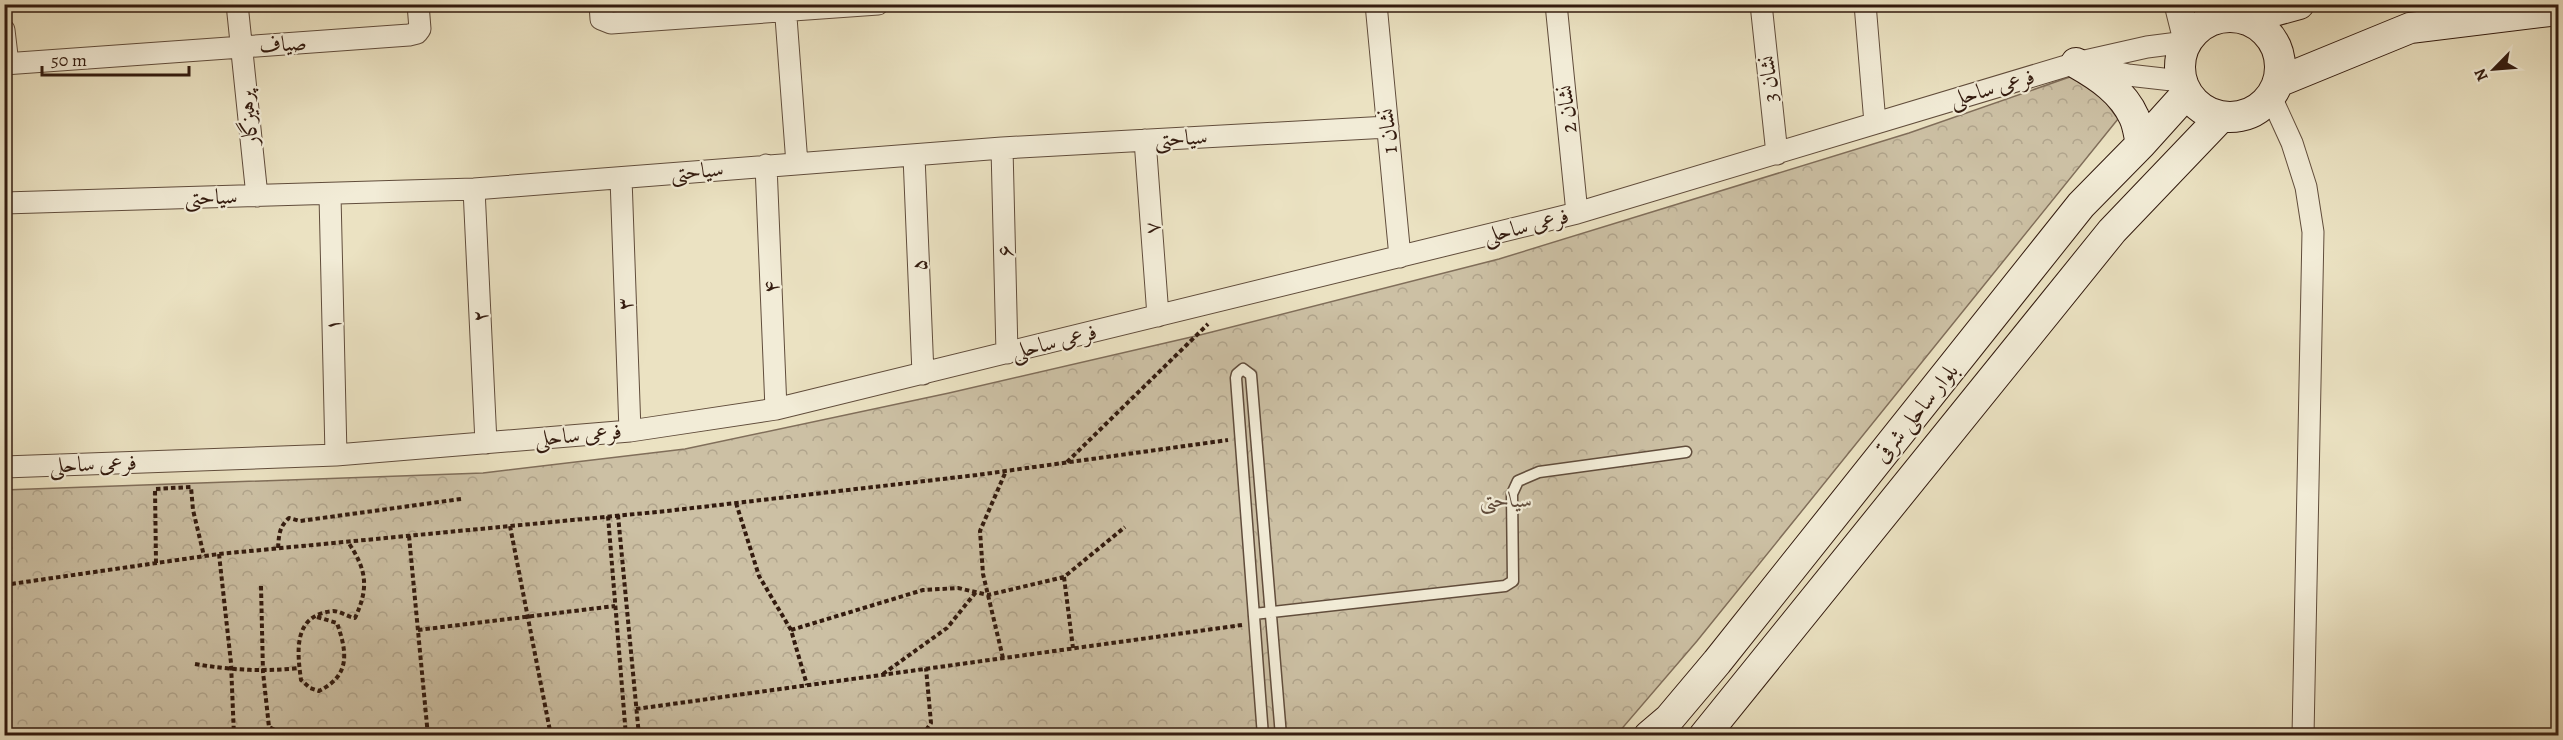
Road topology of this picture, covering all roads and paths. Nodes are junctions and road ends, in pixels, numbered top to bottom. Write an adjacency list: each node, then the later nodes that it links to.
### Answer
1 (237, 4): 16 (street, پرهیزگار)
2 (418, 4): 16 (street, صیاف)
3 (878, 4): 10 (street)
4 (1376, 4): 23 (street, نشان 1)
5 (1556, 4): 36 (street, نشان 2)
6 (1761, 4): 27 (street, نشان 3)
7 (1865, 4): 22 (street)
8 (2178, 4): 15 (street)
9 (2298, 4): 13 (main road)
10 (786, 7): 12 (street); 29 (street)
11 (2559, 10): 20 (main road)
12 (601, 12)
13 (2230, 14): 15 (main road); 20 (main road)
14 (4, 30): 18 (street)
15 (2187, 41): 17 (street, فرعی ساحلی); 19 (main road)
16 (240, 46): 18 (street, صیاف); 34 (street, پرهیزگار)
17 (2076, 63): 19 (street, فرعی ساحلی); 22 (street, فرعی ساحلی); 25 (main road)
18 (6, 64)
19 (2184, 87): 21 (main road); 25 (main road, بلوار ساحلی شرقی)
20 (2274, 90): 21 (main road); 95 (street)
21 (2222, 117): 94 (main road, بلوار ساحلی شرقی)
22 (1875, 123): 27 (street, فرعی ساحلی)
23 (1388, 127): 24 (street, سیاحتی); 37 (street, نشان 1)
24 (1145, 140): 26 (street, سیاحتی); 38 (street, ۷)
25 (2141, 144): 93 (main road, بلوار ساحلی شرقی)
26 (1002, 148): 28 (street, سیاحتی); 40 (street, ۶)
27 (1777, 154): 36 (street, فرعی ساحلی)
28 (914, 156): 29 (street, سیاحتی); 41 (street, ۵)
29 (797, 164): 30 (street, سیاحتی)
30 (766, 165): 31 (street, سیاحتی); 42 (street, ۴)
31 (621, 178): 32 (street, سیاحتی); 43 (street, ۳)
32 (474, 189): 33 (street, سیاحتی); 45 (street, ۲)
33 (330, 195): 34 (street, سیاحتی); 47 (street, ۱)
34 (257, 196): 35 (street, سیاحتی)
35 (4, 202)
36 (1577, 213): 37 (street, فرعی ساحلی)
37 (1401, 257): 38 (street, فرعی ساحلی)
38 (1158, 316): 40 (street, فرعی ساحلی)
39 (1211, 322): 48 (path)
40 (1007, 353): 41 (street, فرعی ساحلی)
41 (923, 374): 42 (street, فرعی ساحلی)
42 (776, 409): 43 (street, فرعی ساحلی)
43 (630, 431): 45 (street, فرعی ساحلی)
44 (1241, 438): 48 (path); 69 (lane); 72 (lane)
45 (486, 443): 47 (street, فرعی ساحلی)
46 (1686, 452): 69 (lane)
47 (336, 455): 49 (street, فرعی ساحلی)
48 (1066, 462): 50 (path)
49 (4, 467)
50 (1006, 471): 52 (path); 67 (path)
51 (461, 499): 59 (path)
52 (736, 502): 53 (path); 74 (path)
53 (618, 515): 54 (path); 83 (path)
54 (608, 516): 55 (path); 68 (path)
55 (510, 526): 57 (path); 71 (path)
56 (1125, 527): 63 (path)
57 (409, 536): 58 (path); 73 (path)
58 (347, 542): 59 (path); 70 (path)
59 (278, 548): 60 (path)
60 (219, 554): 61 (path); 84 (path)
61 (204, 556): 62 (path); 62 (path)
62 (156, 563): 64 (path)
63 (1064, 577): 67 (path); 75 (path)
64 (4, 585)
65 (261, 586): 80 (path)
66 (976, 592): 67 (path); 74 (path); 81 (path)
67 (988, 595): 76 (path)
68 (615, 606): 71 (path); 88 (path)
69 (1271, 613): 72 (lane); 92 (lane)
70 (317, 616): 78 (path); 78 (path)
71 (527, 617): 73 (path); 87 (path)
72 (1254, 618): 75 (path); 91 (lane)
73 (418, 630): 86 (path)
74 (791, 630): 82 (path)
75 (1073, 648): 76 (path)
76 (1003, 658): 79 (path)
77 (195, 664): 80 (path)
78 (300, 668): 80 (path)
79 (926, 668): 81 (path); 90 (path)
80 (263, 672): 85 (path)
81 (883, 674): 82 (path)
82 (807, 685): 83 (path)
83 (636, 709): 89 (path)
84 (234, 735)
85 (287, 735)
86 (428, 735)
87 (551, 735)
88 (626, 735)
89 (639, 735)
90 (922, 735)
91 (1263, 735)
92 (1281, 735)
93 (1649, 735)
94 (1704, 735)
95 (2303, 735)

